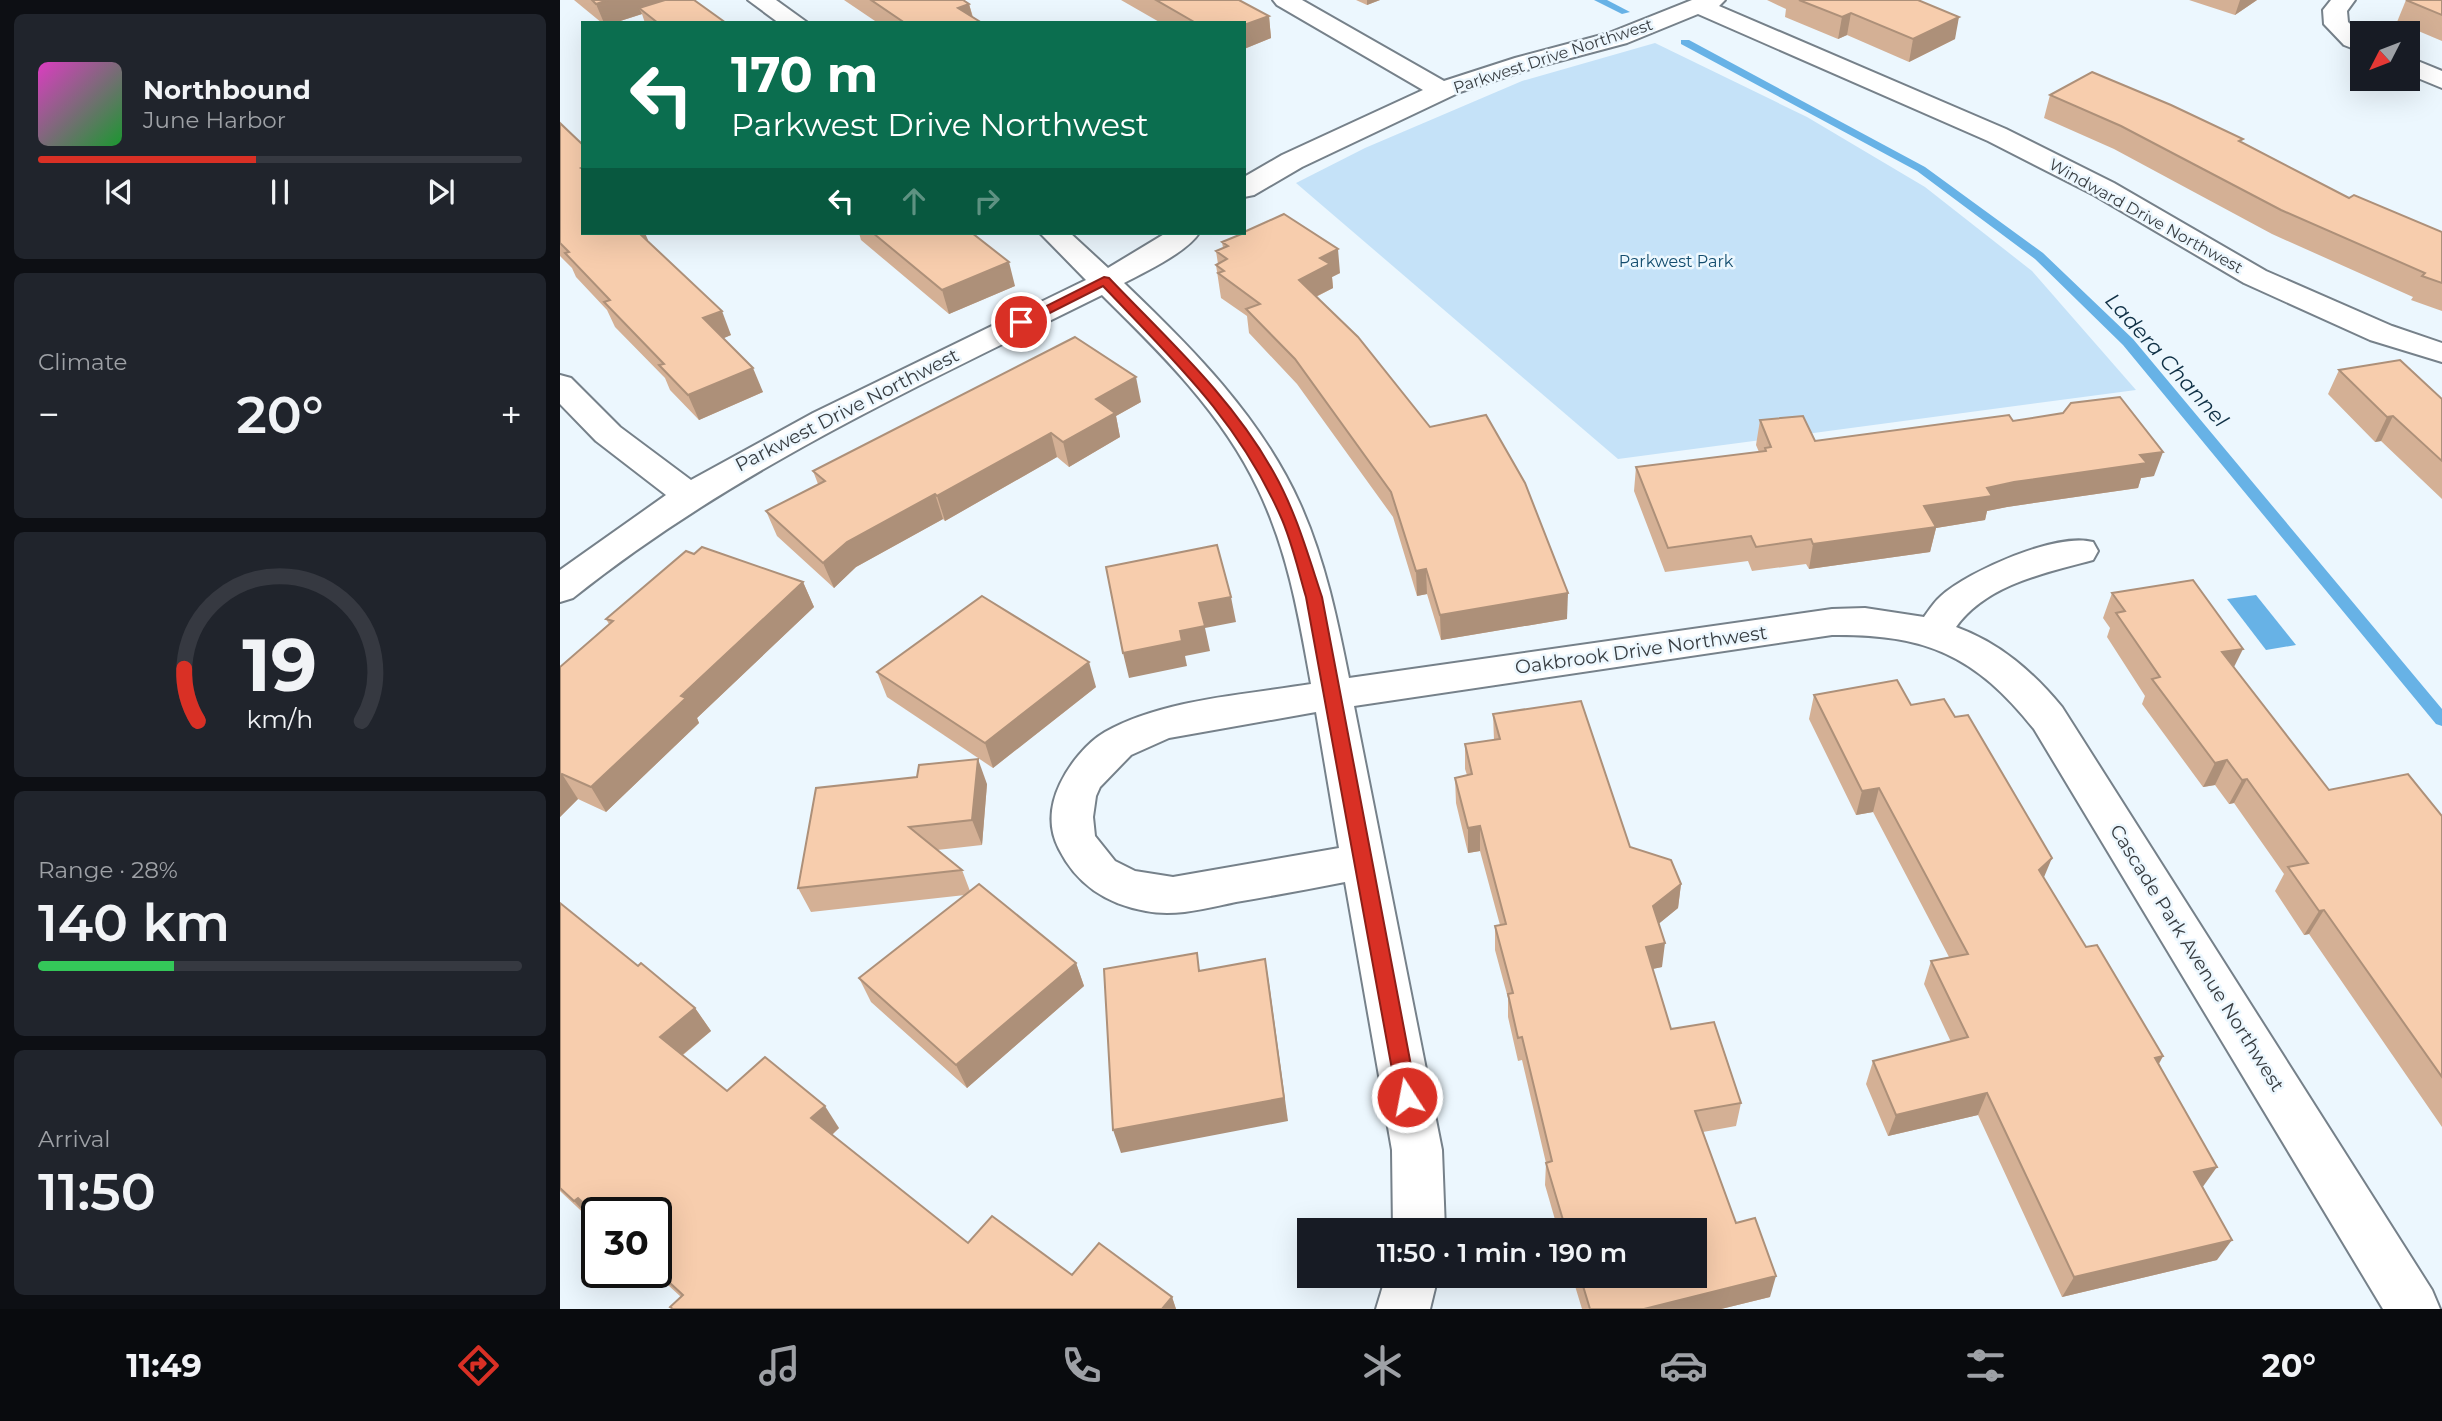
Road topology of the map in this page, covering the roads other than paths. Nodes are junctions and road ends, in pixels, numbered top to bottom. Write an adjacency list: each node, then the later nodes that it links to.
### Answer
1 (760, 0): 5 (street)
2 (1285, 0): 9 (street)
3 (2343, 0): 6 (street)
4 (1706, 3): 9 (street, Parkwest Drive Northwest); 14 (street, Windward Drive Northwest)
5 (793, 21)
6 (2350, 37)
7 (2420, 70): 8 (street)
8 (2442, 80)
9 (1443, 91): 10 (street, Parkwest Drive Northwest)
10 (1246, 188)
11 (1056, 235): 13 (street)
12 (1182, 235): 13 (street, Parkwest Drive Northwest)
13 (1104, 281): 16 (street, Parkwest Drive Northwest); 20 (street)
14 (2442, 353)
15 (560, 385): 16 (street)
16 (689, 495): 18 (street, Parkwest Drive Northwest)
17 (2080, 551): 19 (street)
18 (560, 589)
19 (1940, 635): 20 (street, Oakbrook Drive Northwest); 25 (street, Cascade Park Avenue Northwest)
20 (1332, 695): 21 (street); 21 (street, Oakbrook Drive Northwest)
21 (1363, 861): 22 (street)
22 (1419, 1218)
23 (1409, 1288): 24 (street)
24 (1403, 1309)
25 (2413, 1309)

